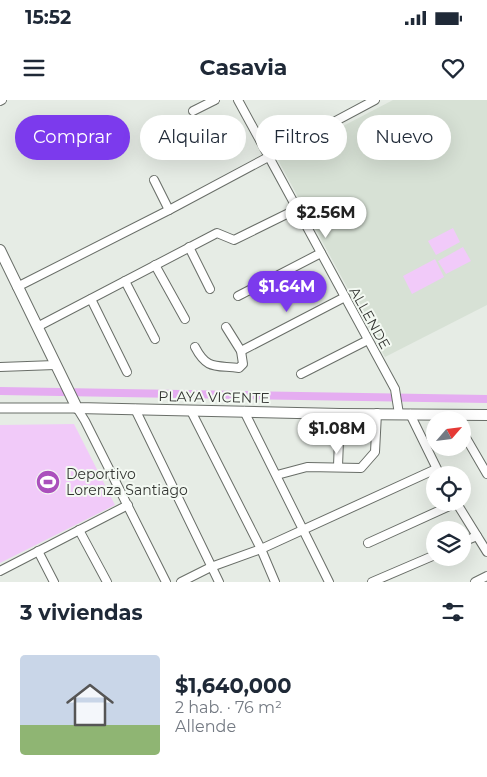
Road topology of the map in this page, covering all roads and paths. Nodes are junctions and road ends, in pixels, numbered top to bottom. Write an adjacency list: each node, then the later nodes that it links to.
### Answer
1 (215, 100): 4 (street)
2 (238, 100): 6 (street, ALLENDE)
3 (375, 100): 5 (street)
4 (193, 111)
5 (346, 115)
6 (256, 134)
7 (261, 160): 11 (street)
8 (270, 160): 10 (street, ALLENDE)
9 (154, 180): 11 (street)
10 (297, 209): 12 (street); 14 (street, ALLENDE)
11 (169, 210): 17 (street)
12 (189, 247): 15 (street); 18 (street)
13 (0, 250): 17 (main road)
14 (321, 253): 19 (street); 20 (street, ALLENDE)
15 (155, 265): 16 (street); 22 (street)
16 (125, 281): 21 (street); 25 (street)
17 (17, 287): 23 (main road)
18 (210, 289)
19 (238, 296)
20 (345, 296): 26 (street, ALLENDE); 28 (street)
21 (91, 299): 23 (street); 31 (street)
22 (186, 319)
23 (37, 326): 29 (main road)
24 (226, 327): 28 (street)
25 (155, 339)
26 (368, 340): 32 (street); 35 (street, ALLENDE)
27 (195, 347): 28 (street)
28 (241, 351)
29 (55, 365): 30 (street); 33 (main road)
30 (0, 367)
31 (127, 372)
32 (301, 374)
33 (74, 403): 34 (street, PLAYA VICENTE); 36 (main road, PLAYA VICENTE); 51 (street)
34 (0, 408)
35 (399, 409): 40 (main road, PLAYA VICENTE); 41 (main road, PLAYA VICENTE)
36 (135, 410): 37 (main road, PLAYA VICENTE); 63 (street)
37 (191, 410): 38 (main road, PLAYA VICENTE); 59 (street)
38 (244, 411): 39 (main road, PLAYA VICENTE); 49 (street)
39 (340, 414): 40 (main road, PLAYA VICENTE); 46 (street)
40 (377, 414): 46 (street)
41 (410, 414): 43 (main road, PLAYA VICENTE); 47 (street)
42 (487, 414): 44 (main road, PLAYA VICENTE)
43 (426, 415)
44 (471, 416)
45 (471, 447): 48 (street)
46 (338, 466): 49 (street)
47 (435, 466)
48 (487, 474)
49 (277, 475): 54 (street)
50 (426, 477): 54 (street)
51 (126, 506): 55 (street); 68 (street); 69 (street)
52 (439, 511): 58 (street)
53 (461, 511): 56 (street)
54 (303, 529): 59 (street); 73 (street)
55 (80, 530): 60 (street); 67 (street)
56 (476, 536): 57 (street); 61 (street)
57 (471, 538)
58 (368, 544)
59 (261, 549): 63 (street); 72 (street)
60 (38, 551): 64 (street); 66 (street)
61 (487, 552)
62 (426, 559): 74 (street)
63 (211, 567): 70 (street); 71 (street)
64 (0, 571)
65 (487, 576): 75 (street)
66 (54, 582)
67 (107, 582)
68 (161, 582)
69 (166, 582)
70 (180, 582)
71 (219, 582)
72 (275, 582)
73 (329, 582)
74 (372, 582)
75 (475, 582)

